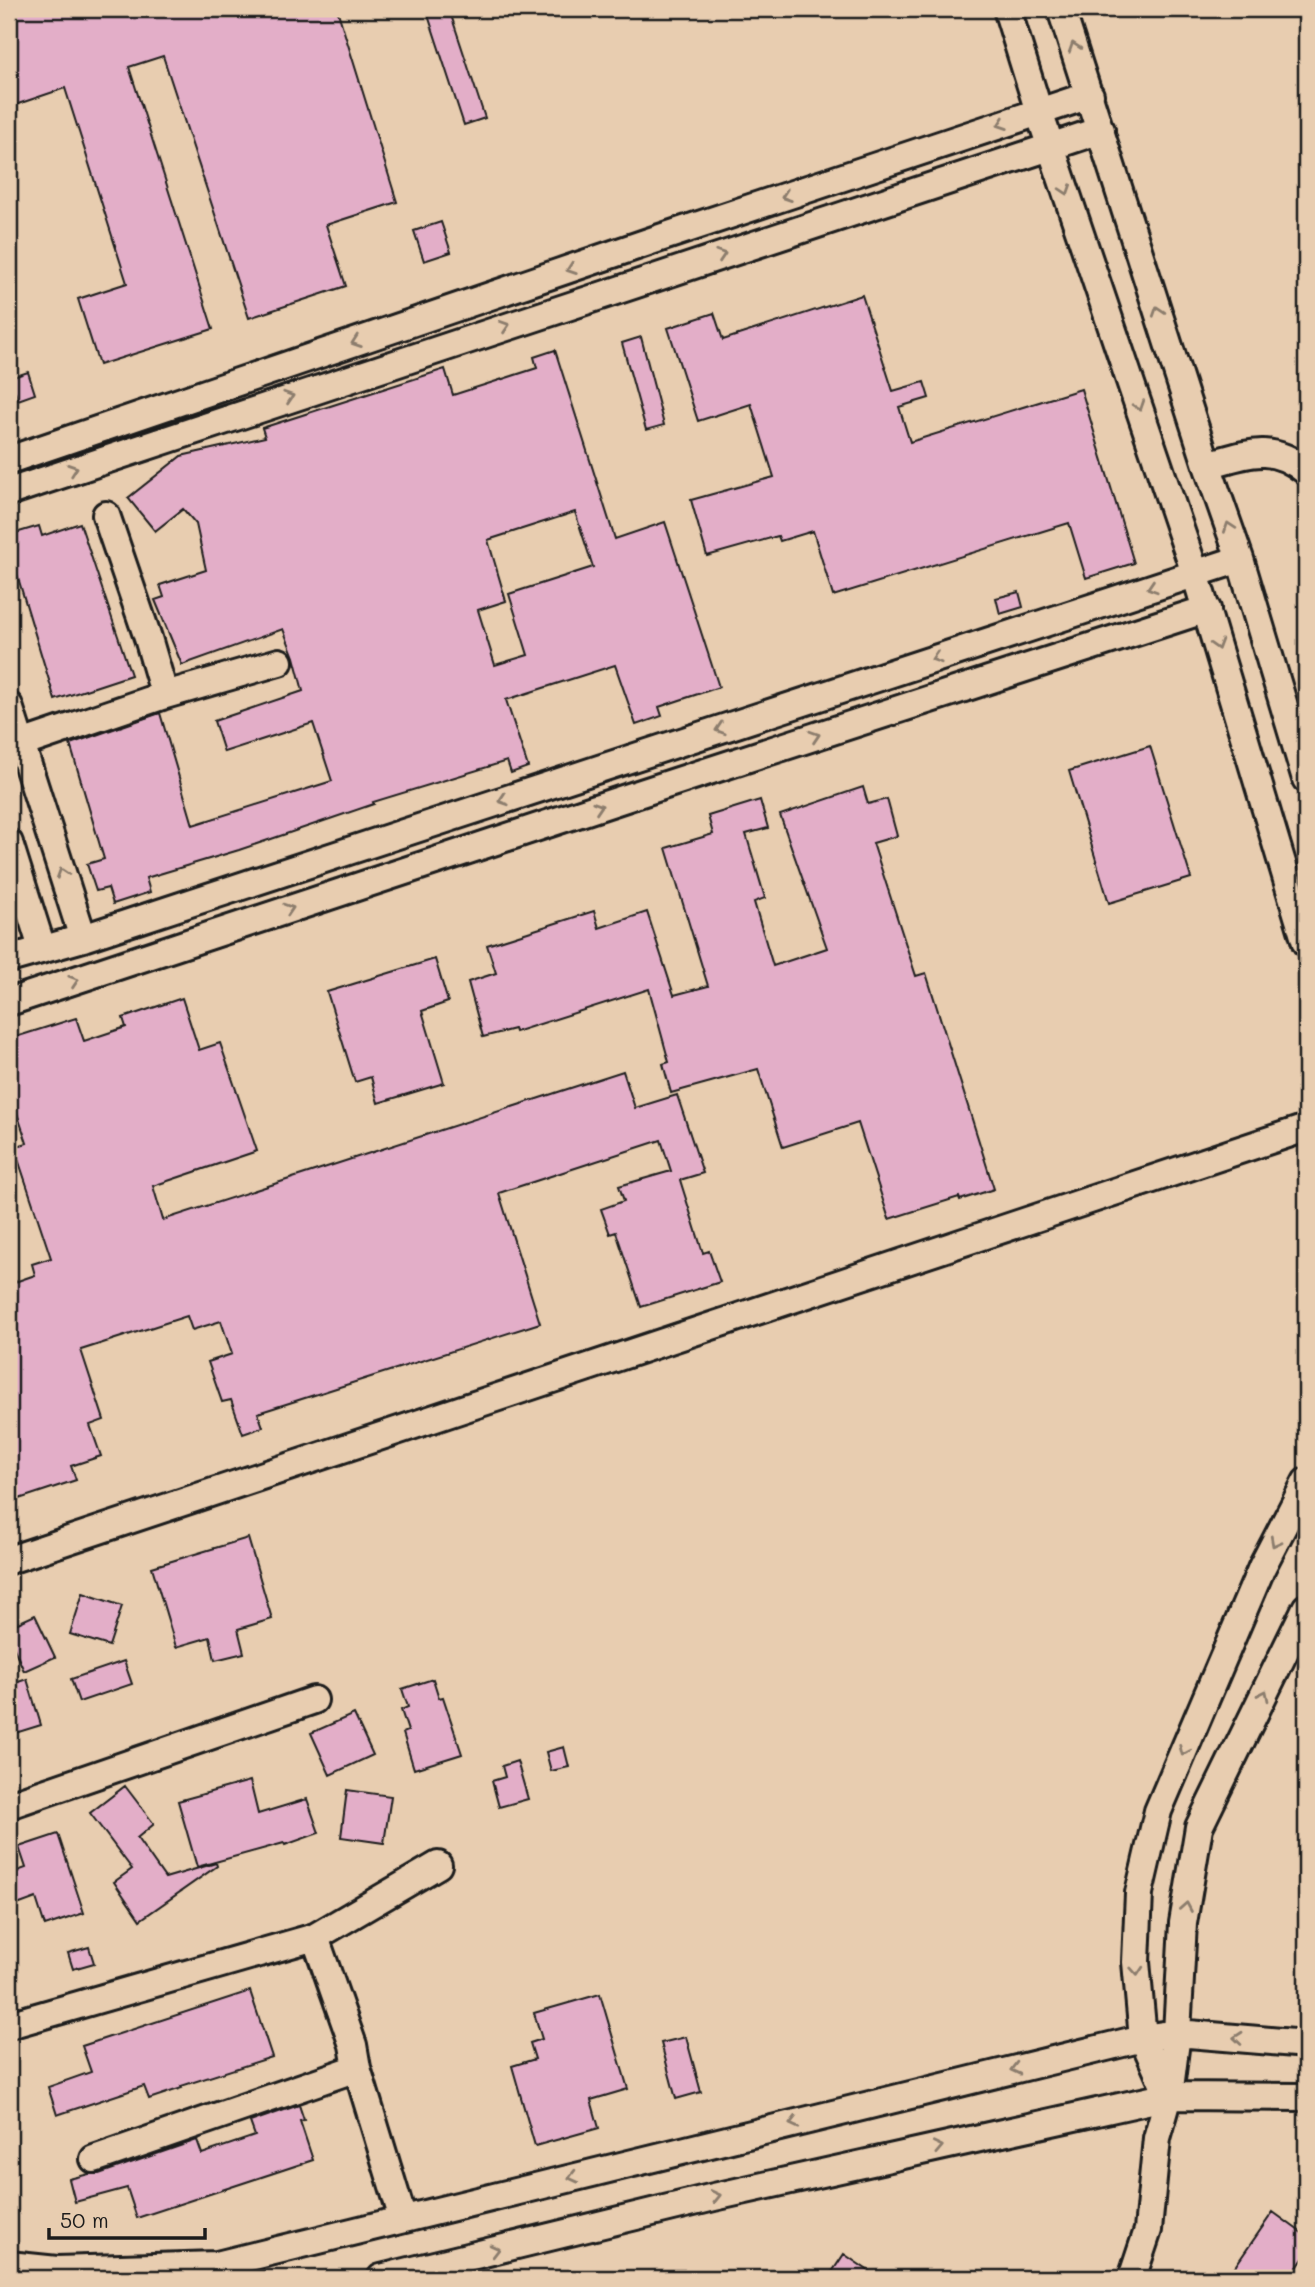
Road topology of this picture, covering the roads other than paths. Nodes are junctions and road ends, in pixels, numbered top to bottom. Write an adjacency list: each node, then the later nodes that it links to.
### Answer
1 (1007, 9): 4 (street)
2 (1061, 9): 3 (street, one-way to 2)
3 (1090, 95): 4 (street); 5 (street)
4 (1039, 111): 6 (street); 7 (street, one-way to 7)
5 (1101, 130): 6 (street); 8 (street, one-way to 5)
6 (1051, 146): 10 (street, one-way to 6); 13 (street, one-way to 13)
7 (9, 460)
8 (1207, 465): 9 (street); 12 (street, one-way to 8)
9 (1306, 471)
10 (9, 492)
11 (106, 515): 16 (street)
12 (1240, 559): 13 (street); 19 (street)
13 (1195, 573): 14 (street); 21 (street, one-way to 21)
14 (1206, 609): 22 (street, one-way to 22); 25 (street, one-way to 14)
15 (279, 662): 16 (street)
16 (162, 696): 18 (street)
17 (9, 706): 18 (street)
18 (21, 744): 21 (street, one-way to 18)
19 (1306, 779)
20 (9, 843): 23 (street)
21 (83, 938): 23 (street)
22 (1306, 943)
23 (42, 948): 24 (street)
24 (9, 959)
25 (9, 1003)
26 (1306, 1128): 28 (street)
27 (1306, 1482): 36 (street, one-way to 36)
28 (9, 1560)
29 (1306, 1608): 35 (street, one-way to 29)
30 (314, 1700): 31 (street)
31 (9, 1805)
32 (438, 1865): 33 (street)
33 (315, 1937): 34 (street); 38 (street)
34 (9, 2025)
35 (1177, 2034): 36 (street); 37 (street, one-way to 35); 39 (street)
36 (1143, 2038): 39 (street); 42 (street, one-way to 42)
37 (1306, 2044)
38 (357, 2068): 41 (street); 42 (street)
39 (1169, 2096): 40 (street); 45 (street, one-way to 39); 46 (street)
40 (1306, 2097)
41 (94, 2159)
42 (403, 2219): 44 (street)
43 (9, 2265): 44 (street)
44 (218, 2272)
45 (381, 2278)
46 (1132, 2278)

